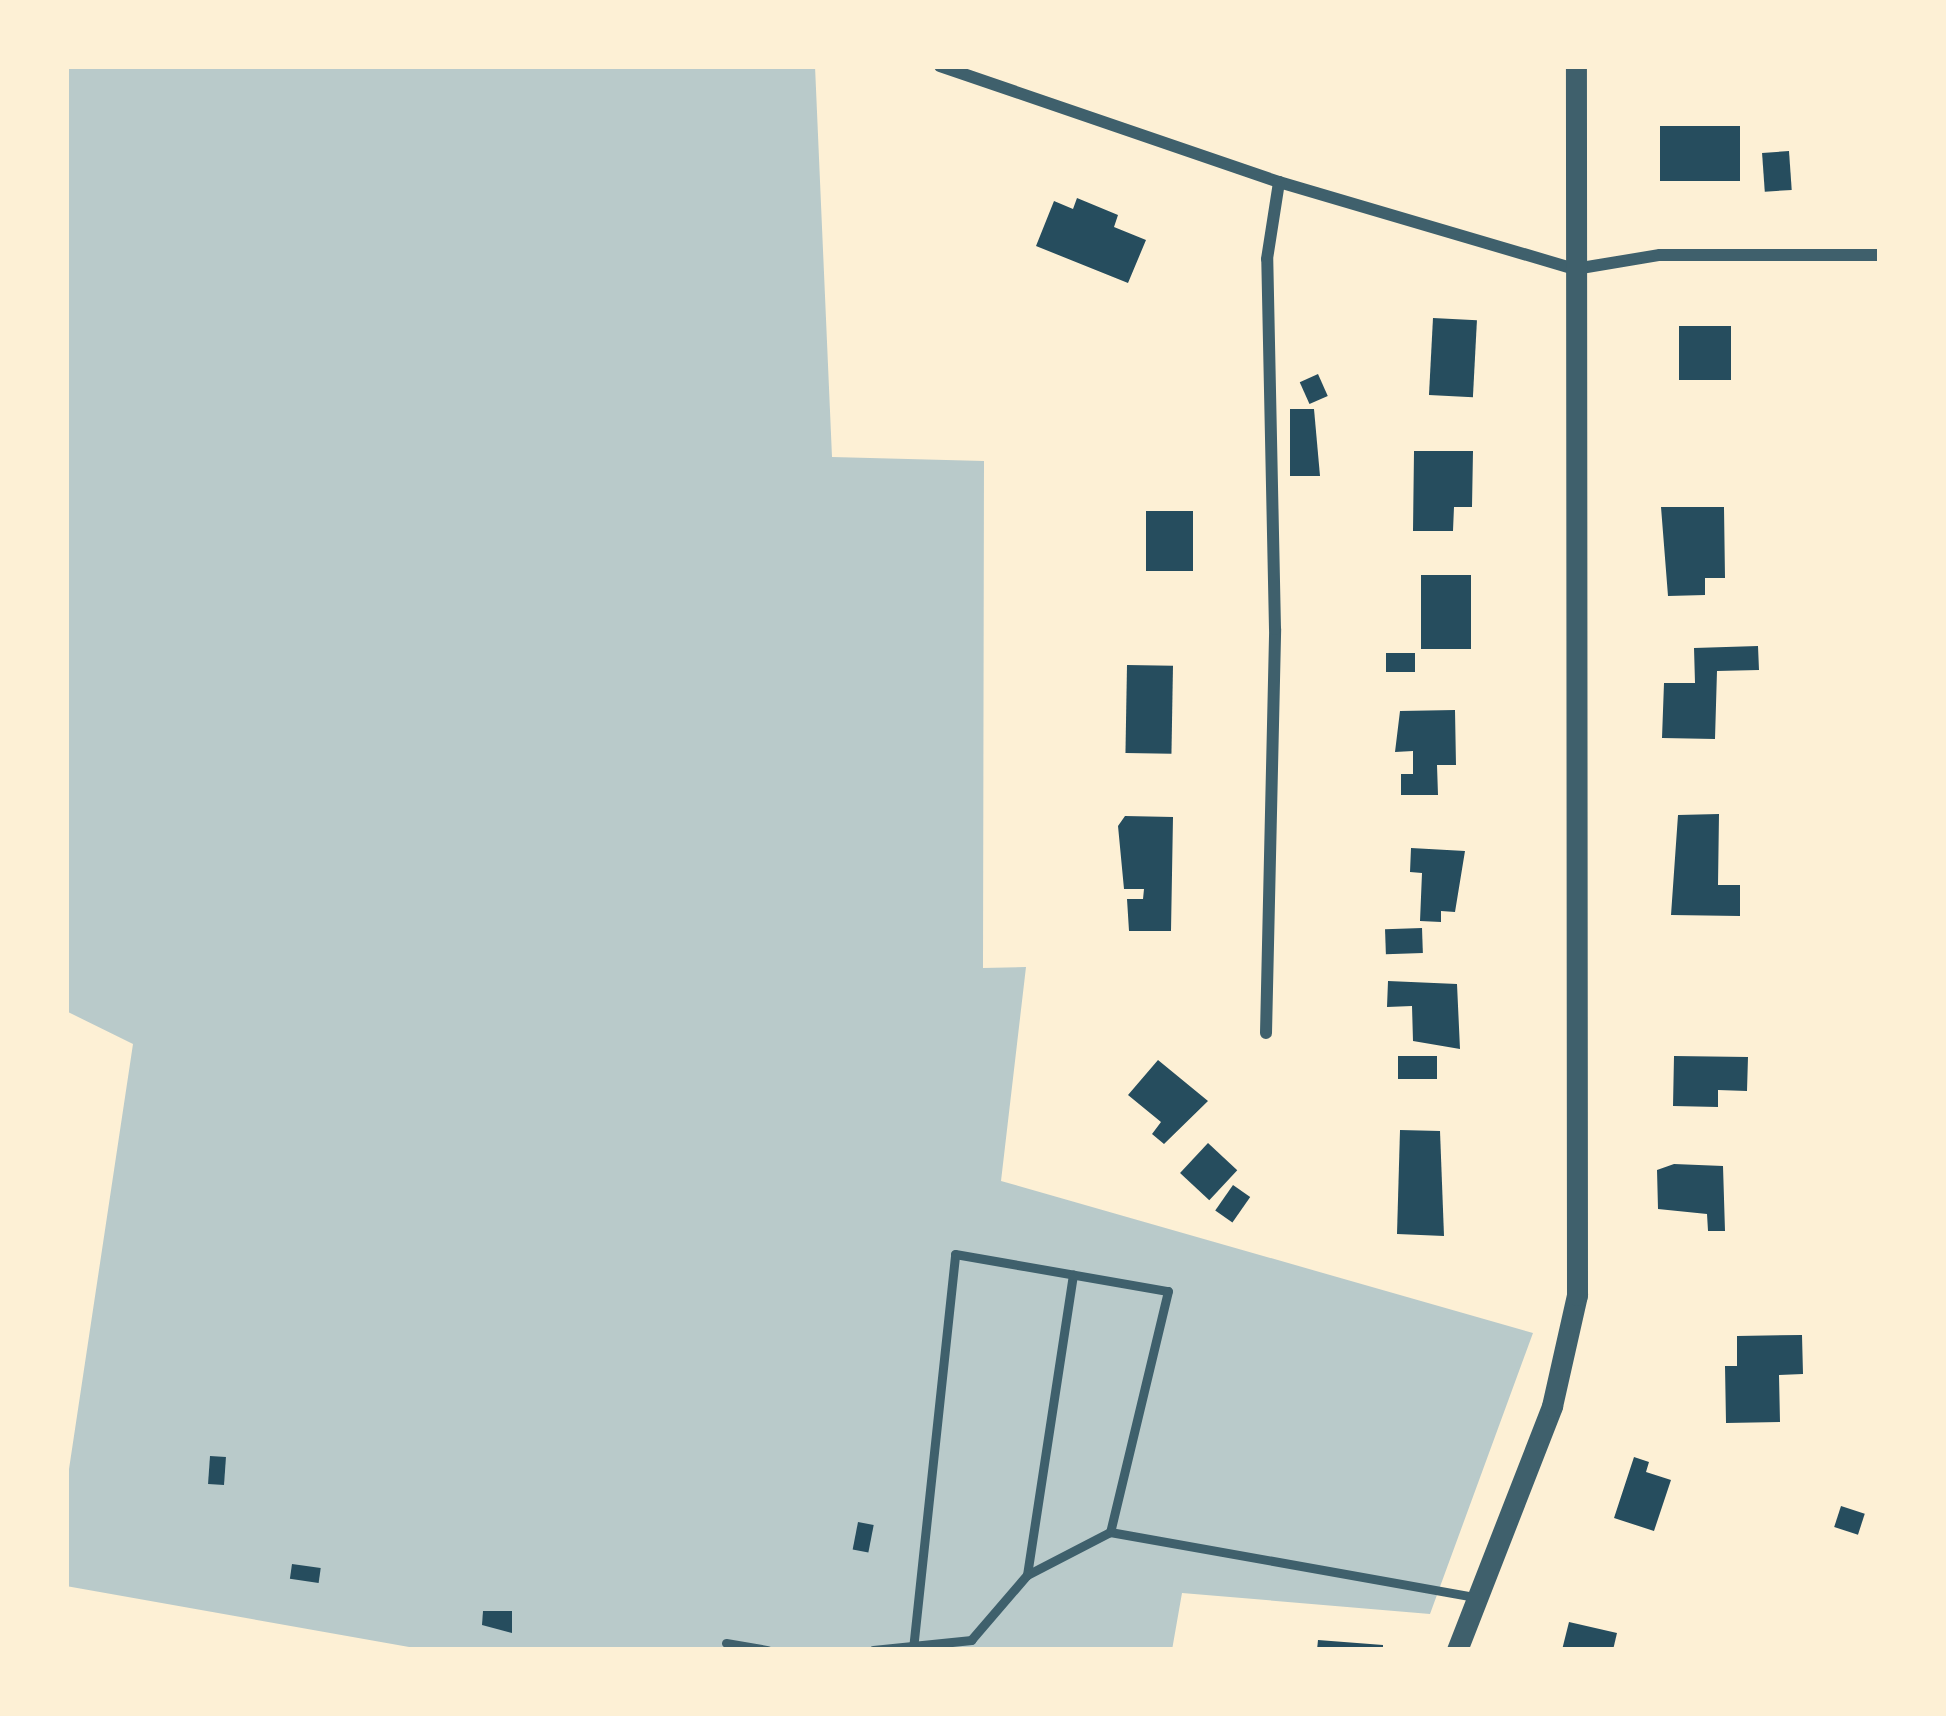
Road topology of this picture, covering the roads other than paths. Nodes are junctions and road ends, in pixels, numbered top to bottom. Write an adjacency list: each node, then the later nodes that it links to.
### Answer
1 (940, 66): 3 (street)
2 (1576, 66): 5 (street)
3 (1279, 182): 5 (street); 6 (street)
4 (1880, 255): 5 (street)
5 (1575, 269): 10 (street)
6 (1266, 1033)
7 (1072, 1274): 8 (lane); 9 (lane); 12 (lane)
8 (1110, 1532): 9 (lane); 10 (lane)
9 (1027, 1575): 12 (lane)
10 (1475, 1597): 15 (street)
11 (726, 1643): 13 (lane)
12 (913, 1649): 14 (lane)
13 (767, 1650)
14 (873, 1650)
15 (1457, 1650)

